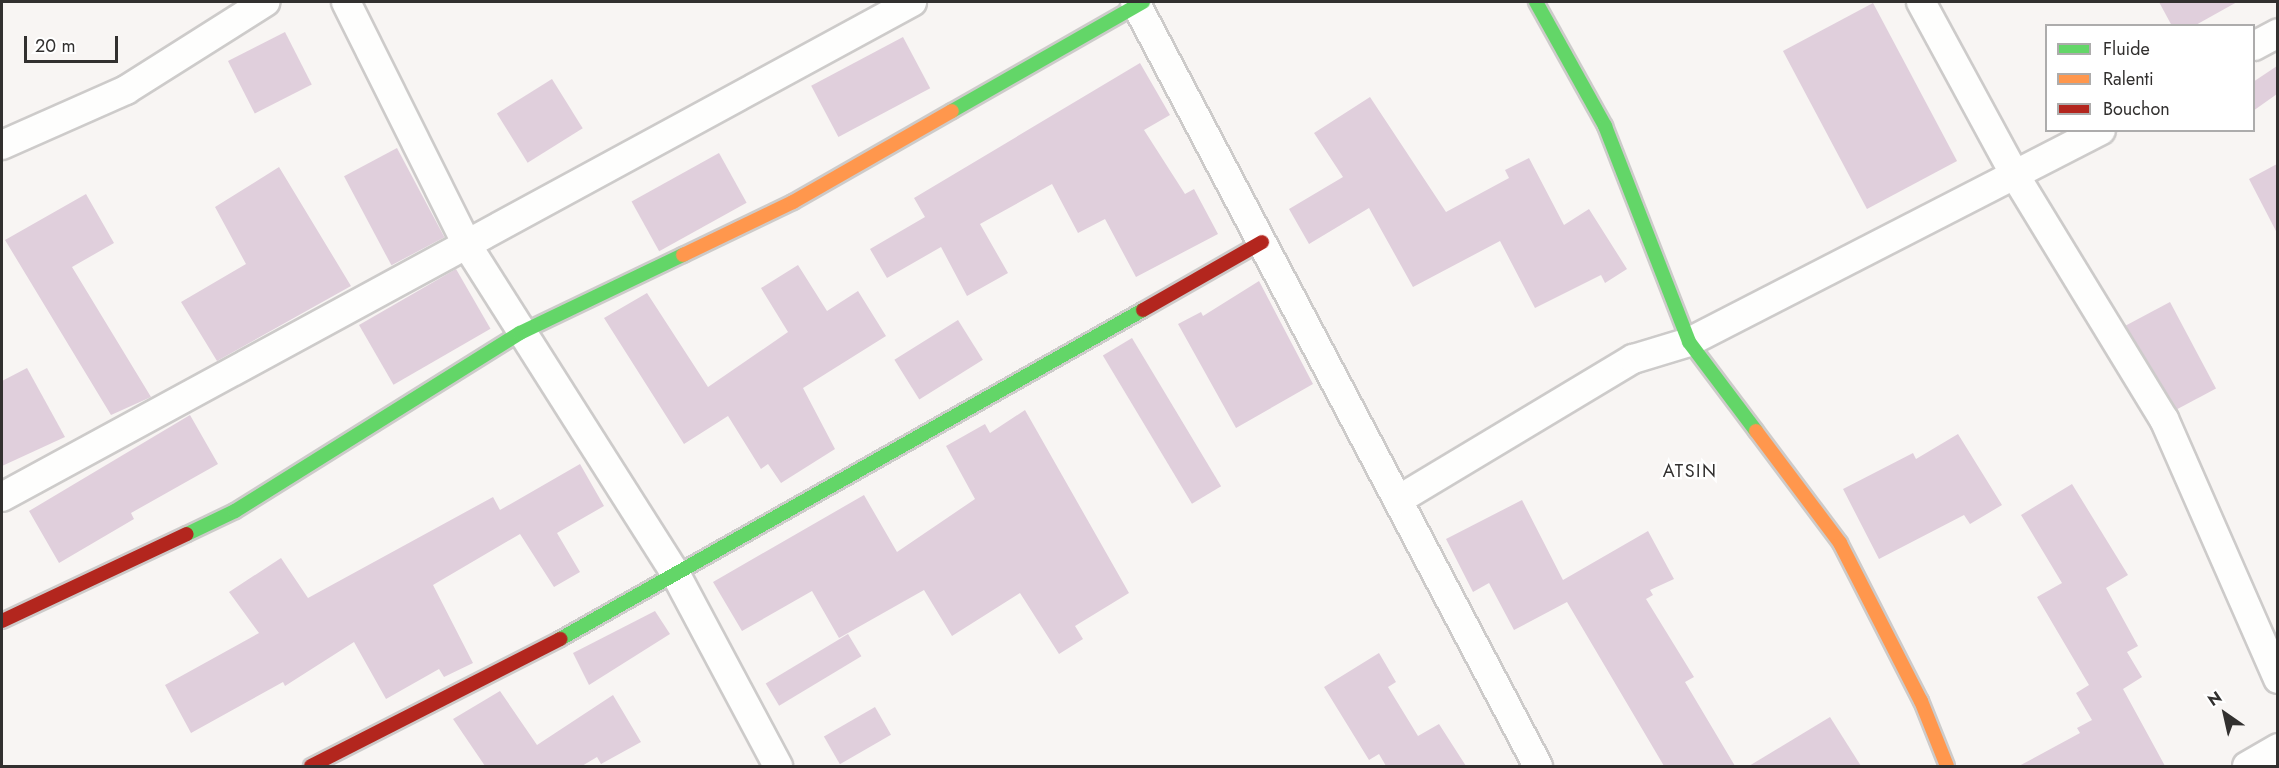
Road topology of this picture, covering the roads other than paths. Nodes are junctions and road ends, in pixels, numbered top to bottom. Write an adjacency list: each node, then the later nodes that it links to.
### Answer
1 (265, 2): 10 (street)
2 (346, 2): 13 (street)
3 (912, 2): 13 (street)
4 (1536, 2): 15 (street)
5 (1921, 2): 11 (street)
6 (1138, 3): 12 (street); 14 (street)
7 (2277, 33): 8 (street)
8 (2255, 45)
9 (2097, 132): 11 (street)
10 (2, 146)
11 (2016, 177): 15 (street); 20 (street)
12 (1262, 242): 17 (street); 18 (street)
13 (467, 245): 14 (street); 16 (street)
14 (520, 333): 18 (street); 19 (street)
15 (1689, 342): 17 (street); 25 (street)
16 (2, 497)
17 (1398, 500): 24 (street)
18 (675, 573): 22 (street); 23 (street)
19 (2, 621)
20 (2277, 679)
21 (2277, 748): 26 (street)
22 (311, 766)
23 (778, 766)
24 (1538, 766)
25 (1947, 766)
26 (2247, 766)

